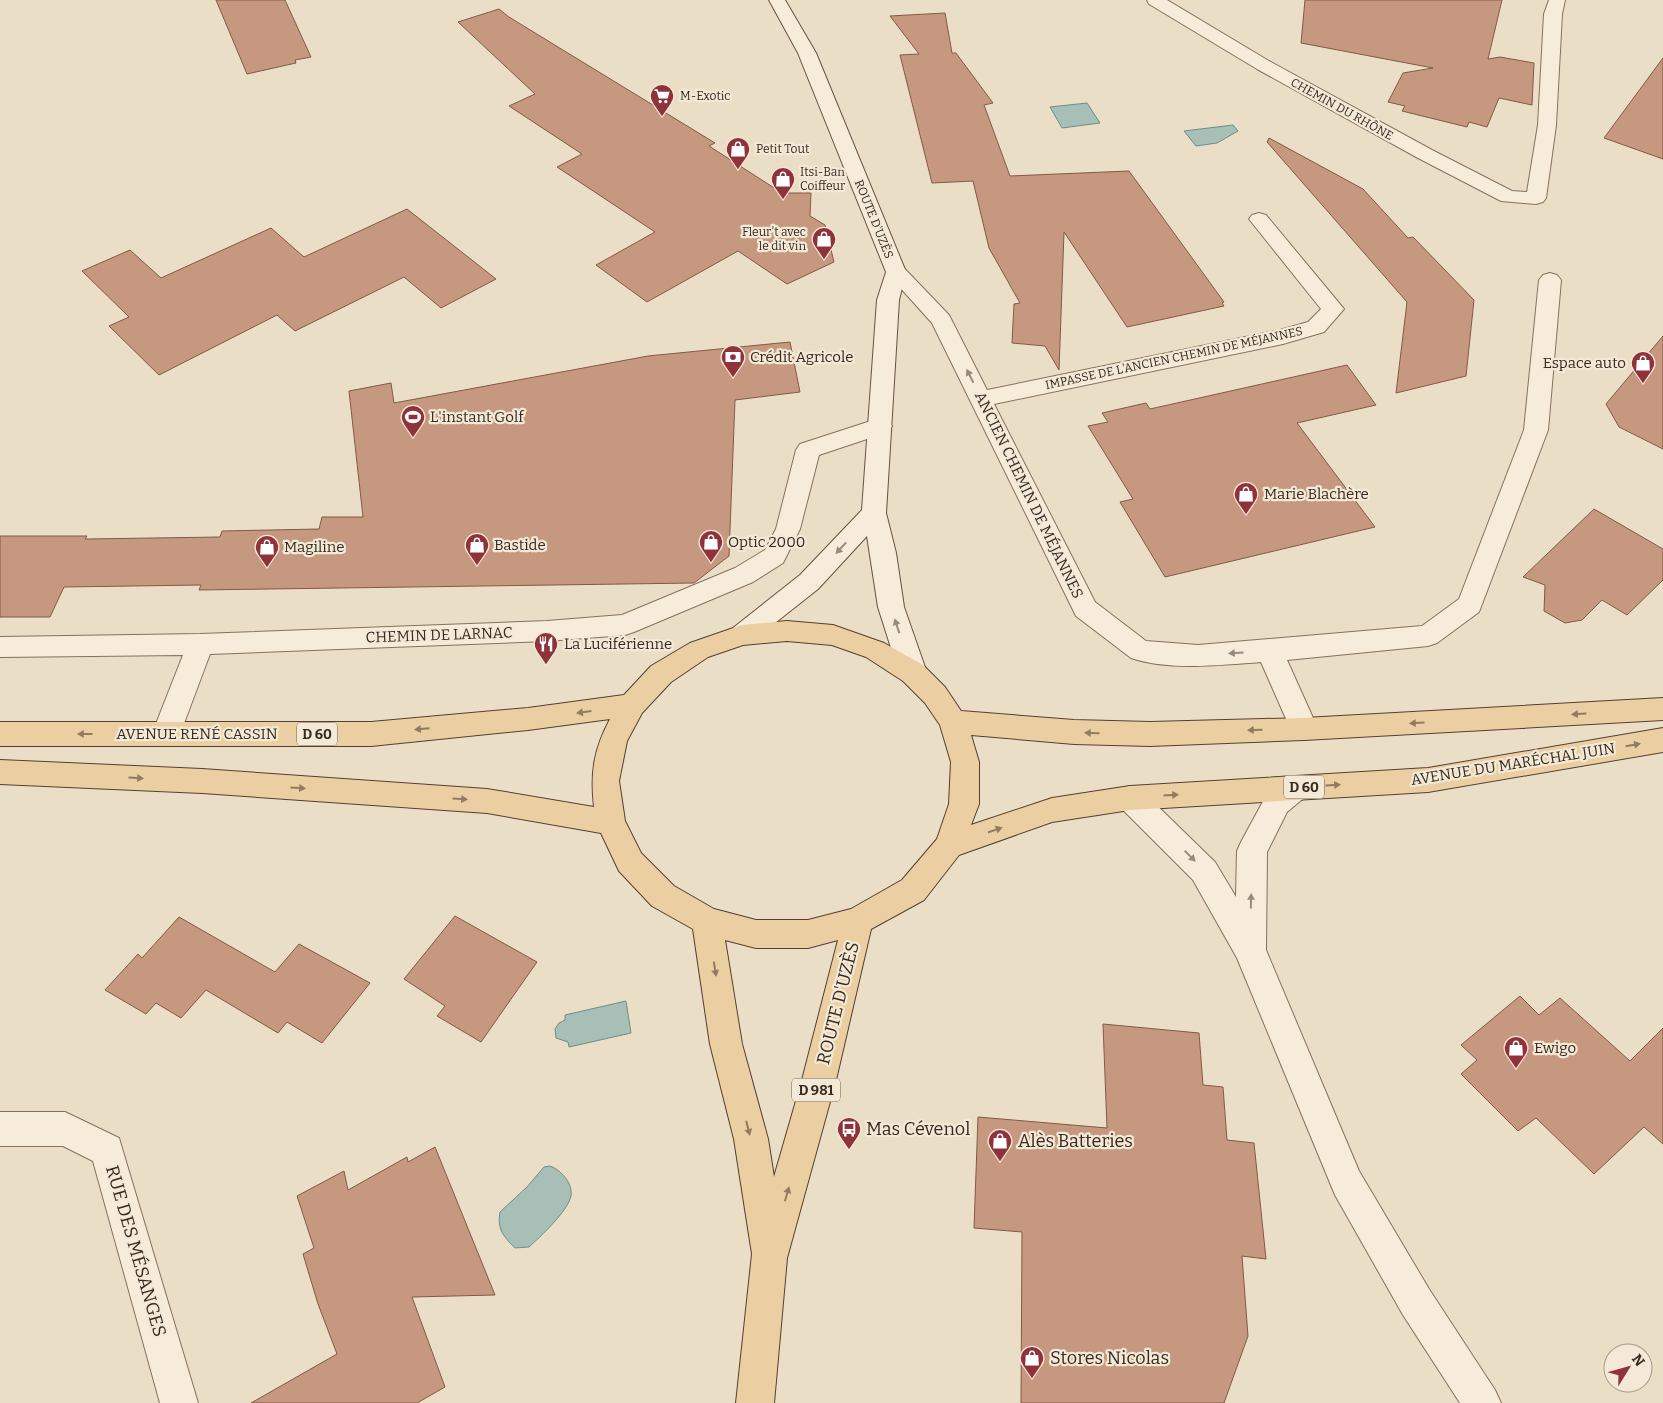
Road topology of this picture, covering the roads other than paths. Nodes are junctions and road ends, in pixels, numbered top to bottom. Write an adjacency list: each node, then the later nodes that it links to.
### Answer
1 (777, 0): 5 (street, ROUTE D'UZÈS)
2 (1156, 0): 3 (street, CHEMIN DU RHÔNE)
3 (1556, 0)
4 (1259, 219): 7 (street, IMPASSE DE L'ANCIEN CHEMIN DE MÉJANNES)
5 (896, 272): 7 (street, ANCIEN CHEMIN DE MÉJANNES, one-way to 5); 8 (street, ROUTE D'UZÈS)
6 (1550, 280): 13 (street, ANCIEN CHEMIN DE MÉJANNES)
7 (982, 399): 13 (street, ANCIEN CHEMIN DE MÉJANNES, one-way to 7)
8 (880, 426): 9 (street, ROUTE D'UZÈS); 11 (street, CHEMIN DE LARNAC)
9 (874, 513): 10 (street, one-way to 10); 14 (street, ROUTE D'UZÈS, one-way to 9)
10 (742, 636): 14 (main road); 15 (main road)
11 (200, 644): 12 (street, CHEMIN DE LARNAC); 20 (street)
12 (0, 647)
13 (1270, 651): 18 (street)
14 (913, 673): 17 (main road)
15 (632, 705): 20 (main road, AVENUE RENÉ CASSIN / D 60, one-way to 20); 25 (main road)
16 (1663, 709): 18 (main road, one-way to 18)
17 (952, 722): 18 (main road, one-way to 17); 26 (main road)
18 (1304, 729)
19 (0, 734): 20 (main road, AVENUE RENÉ CASSIN / D 60, one-way to 19)
20 (166, 734)
21 (1663, 740): 23 (main road, AVENUE DU MARÉCHAL JUIN / D 60, one-way to 21)
22 (0, 772): 25 (main road, one-way to 25)
23 (1295, 788): 24 (main road, AVENUE DU MARÉCHAL JUIN / D 60, one-way to 23); 29 (street, one-way to 23)
24 (1130, 798): 26 (main road, AVENUE DU MARÉCHAL JUIN / D 60, one-way to 24); 29 (street, one-way to 29)
25 (610, 822): 27 (main road)
26 (949, 846): 28 (main road)
27 (707, 921): 28 (main road); 31 (main road, ROUTE D'UZÈS / D 981, one-way to 31)
28 (858, 921): 31 (main road, ROUTE D'UZÈS / D 981, one-way to 28)
29 (1250, 950): 34 (street)
30 (0, 1129): 32 (street, RUE DES MÉSANGES)
31 (769, 1258): 33 (main road, ROUTE D'UZÈS / D 981)
32 (179, 1403)
33 (755, 1403)
34 (1482, 1403)

